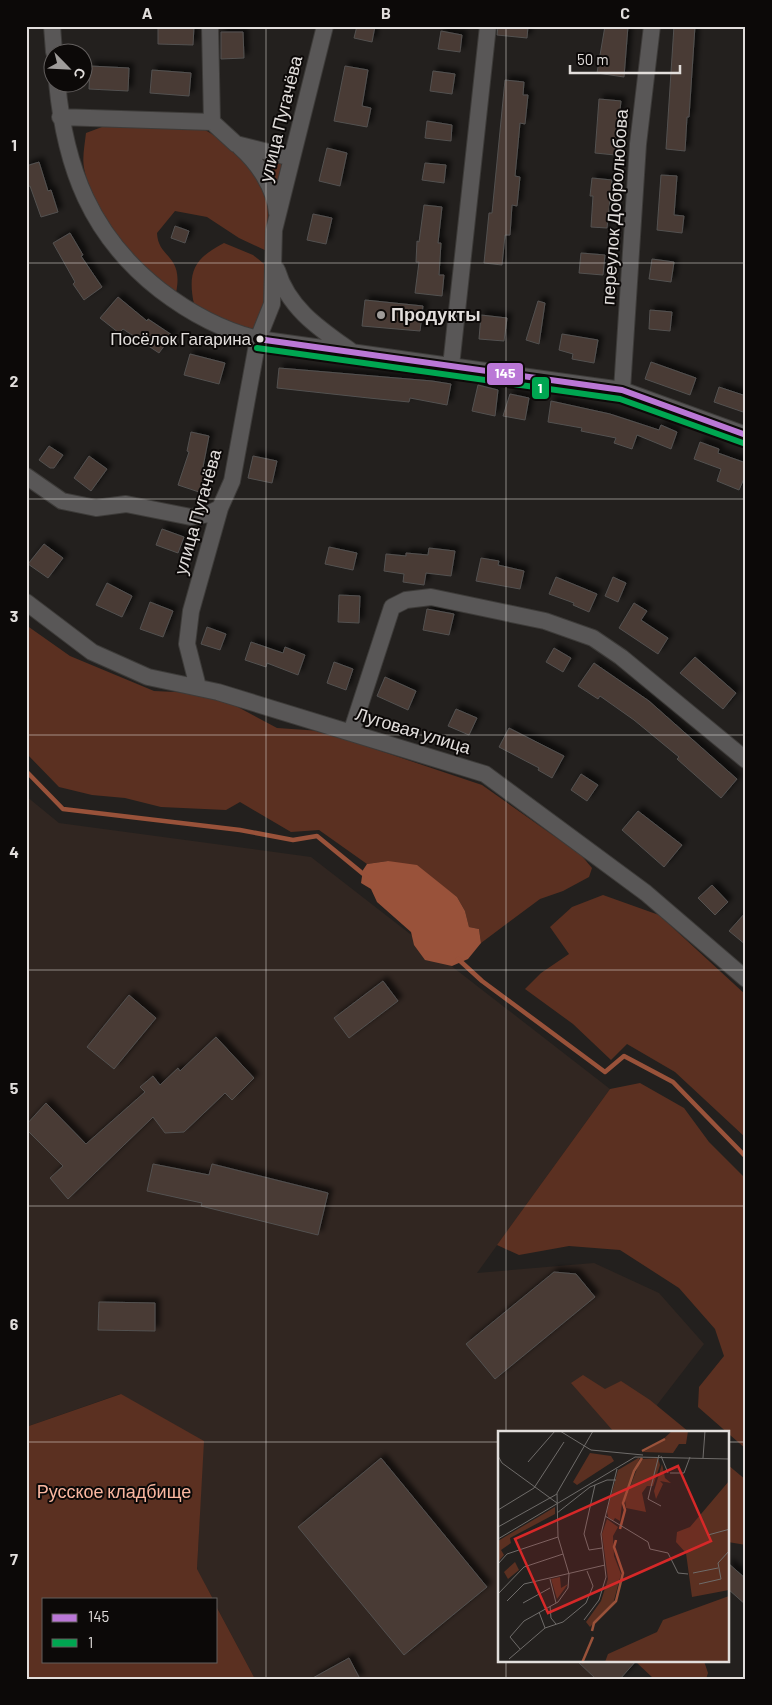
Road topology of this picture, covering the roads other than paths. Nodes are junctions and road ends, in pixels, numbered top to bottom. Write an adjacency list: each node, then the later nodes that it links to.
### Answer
1 (52, 26): 6 (street)
2 (210, 26): 9 (street)
3 (325, 26): 11 (street, улица Пугачёва)
4 (488, 26): 16 (street)
5 (652, 26): 17 (street, переулок Добролюбова)
6 (53, 42)
7 (57, 92): 8 (street)
8 (60, 117): 9 (street); 14 (street)
9 (212, 122): 10 (street)
10 (236, 144): 11 (street); 12 (street)
11 (292, 158): 12 (street, улица Пугачёва)
12 (278, 216): 13 (street, улица Пугачёва)
13 (274, 260): 14 (street, улица Пугачёва); 15 (street)
14 (258, 339): 15 (street); 20 (street, улица Пугачёва)
15 (353, 352): 16 (street)
16 (451, 366): 17 (street)
17 (622, 390): 18 (street)
18 (746, 435)
19 (26, 476): 20 (street)
20 (220, 508): 22 (street, улица Пугачёва)
21 (26, 602): 22 (street, Луговая улица)
22 (198, 687): 23 (street, Луговая улица)
23 (351, 733): 24 (street); 25 (street, Луговая улица)
24 (746, 760)
25 (746, 979)

